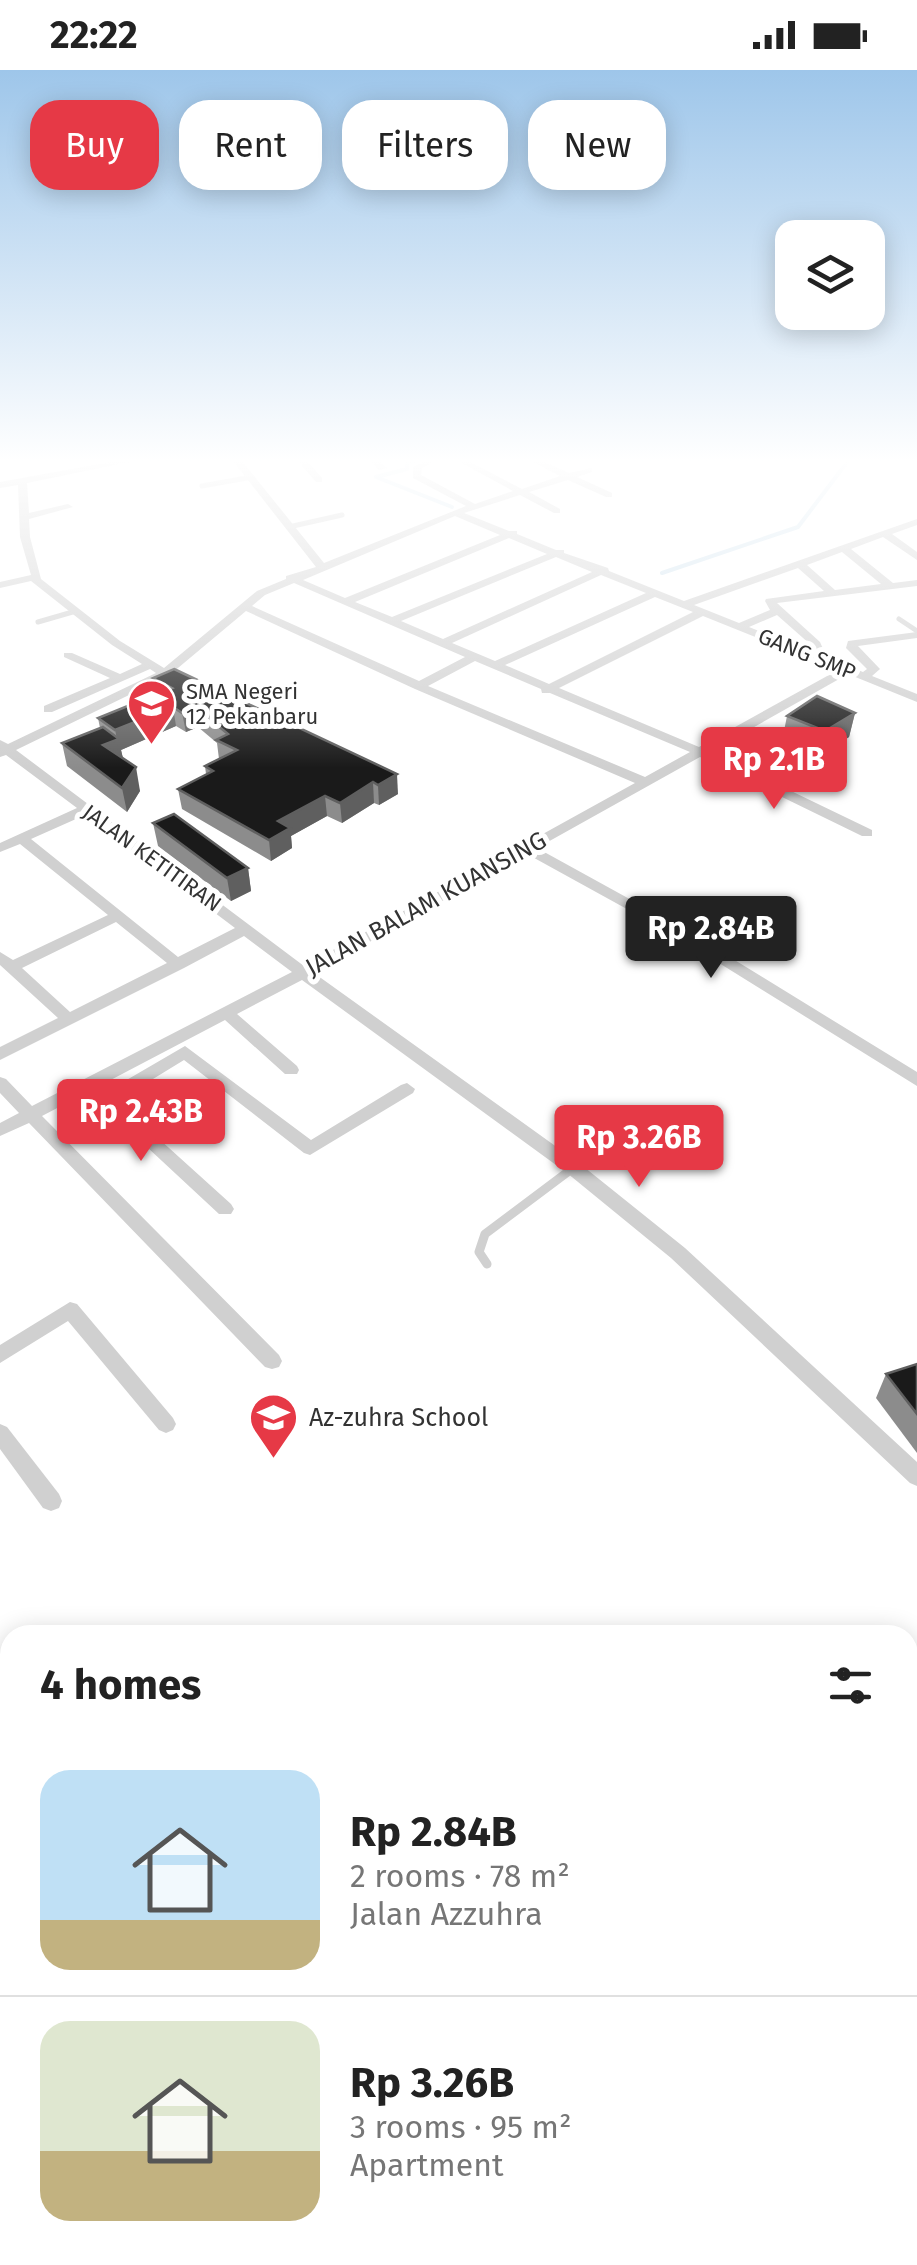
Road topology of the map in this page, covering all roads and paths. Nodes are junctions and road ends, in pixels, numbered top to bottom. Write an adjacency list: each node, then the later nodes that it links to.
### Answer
1 (31, 563): 12 (street)
2 (320, 563): 9 (street)
3 (328, 563): 9 (street)
4 (438, 563): 19 (street)
5 (532, 563): 27 (street)
6 (588, 563): 10 (street, GANG SMP)
7 (863, 563): 16 (street)
8 (800, 564): 13 (street); 18 (street)
9 (322, 566): 11 (street)
10 (604, 570): 17 (street, GANG SMP); 30 (street)
11 (290, 578): 19 (street); 22 (street)
12 (35, 579): 15 (street); 23 (street)
13 (746, 581): 20 (street); 21 (street)
14 (917, 583): 16 (street)
15 (0, 585)
16 (890, 586): 18 (street)
17 (657, 592): 20 (street, GANG SMP); 35 (street)
18 (833, 594): 21 (street)
19 (344, 602): 27 (street)
20 (686, 604): 24 (street, GANG SMP)
21 (774, 605): 28 (street); 33 (street)
22 (244, 606): 37 (street); 41 (street)
23 (76, 612): 26 (lane); 34 (street)
24 (704, 612): 28 (street, GANG SMP); 42 (street)
25 (900, 619): 29 (lane)
26 (38, 622)
27 (390, 622): 30 (street)
28 (741, 626): 33 (street, GANG SMP)
29 (917, 633): 39 (street)
30 (440, 644): 32 (street)
31 (68, 656): 38 (street)
32 (472, 657): 35 (street); 41 (street)
33 (822, 660): 36 (street, GANG SMP)
34 (150, 665): 37 (street); 38 (street)
35 (493, 666): 42 (street)
36 (848, 670): 39 (street, GANG SMP); 46 (street, JALAN BALAM KUANSING)
37 (164, 674): 40 (street); 45 (street)
38 (118, 677): 44 (street)
39 (864, 677): 43 (street, GANG SMP)
40 (180, 682)
41 (420, 686): 47 (street)
42 (546, 690): 46 (street)
43 (917, 698)
44 (48, 709)
45 (2, 749): 48 (street, JALAN KETITIRAN)
46 (700, 752): 47 (street, JALAN BALAM KUANSING); 49 (street)
47 (642, 781): 51 (street, JALAN BALAM KUANSING)
48 (86, 809): 50 (street); 54 (street, JALAN KETITIRAN)
49 (867, 834)
50 (20, 838): 52 (street); 53 (street)
51 (524, 847): 57 (street, JALAN BALAM KUANSING); 62 (street)
52 (0, 848)
53 (115, 917): 55 (street); 56 (street)
54 (247, 928): 56 (street); 57 (street, JALAN KETITIRAN)
55 (6, 962): 59 (street)
56 (178, 966): 59 (street)
57 (304, 973): 58 (street, JALAN BALAM KUANSING); 69 (street, JALAN KETITIRAN)
58 (226, 1013): 61 (street); 64 (street, JALAN BALAM KUANSING)
59 (70, 1020): 60 (street)
60 (0, 1054)
61 (291, 1070)
62 (917, 1080)
63 (0, 1083): 67 (street)
64 (88, 1084): 66 (street); 67 (street, JALAN BALAM KUANSING)
65 (407, 1090): 66 (street)
66 (106, 1100): 70 (street)
67 (32, 1112): 68 (street, JALAN BALAM KUANSING); 73 (street)
68 (0, 1130)
69 (573, 1168): 71 (lane); 76 (street, JALAN KETITIRAN)
70 (225, 1209)
71 (487, 1264)
72 (0, 1355): 74 (street)
73 (272, 1361)
74 (166, 1424)
75 (0, 1433): 77 (street)
76 (917, 1476)
77 (52, 1502)

